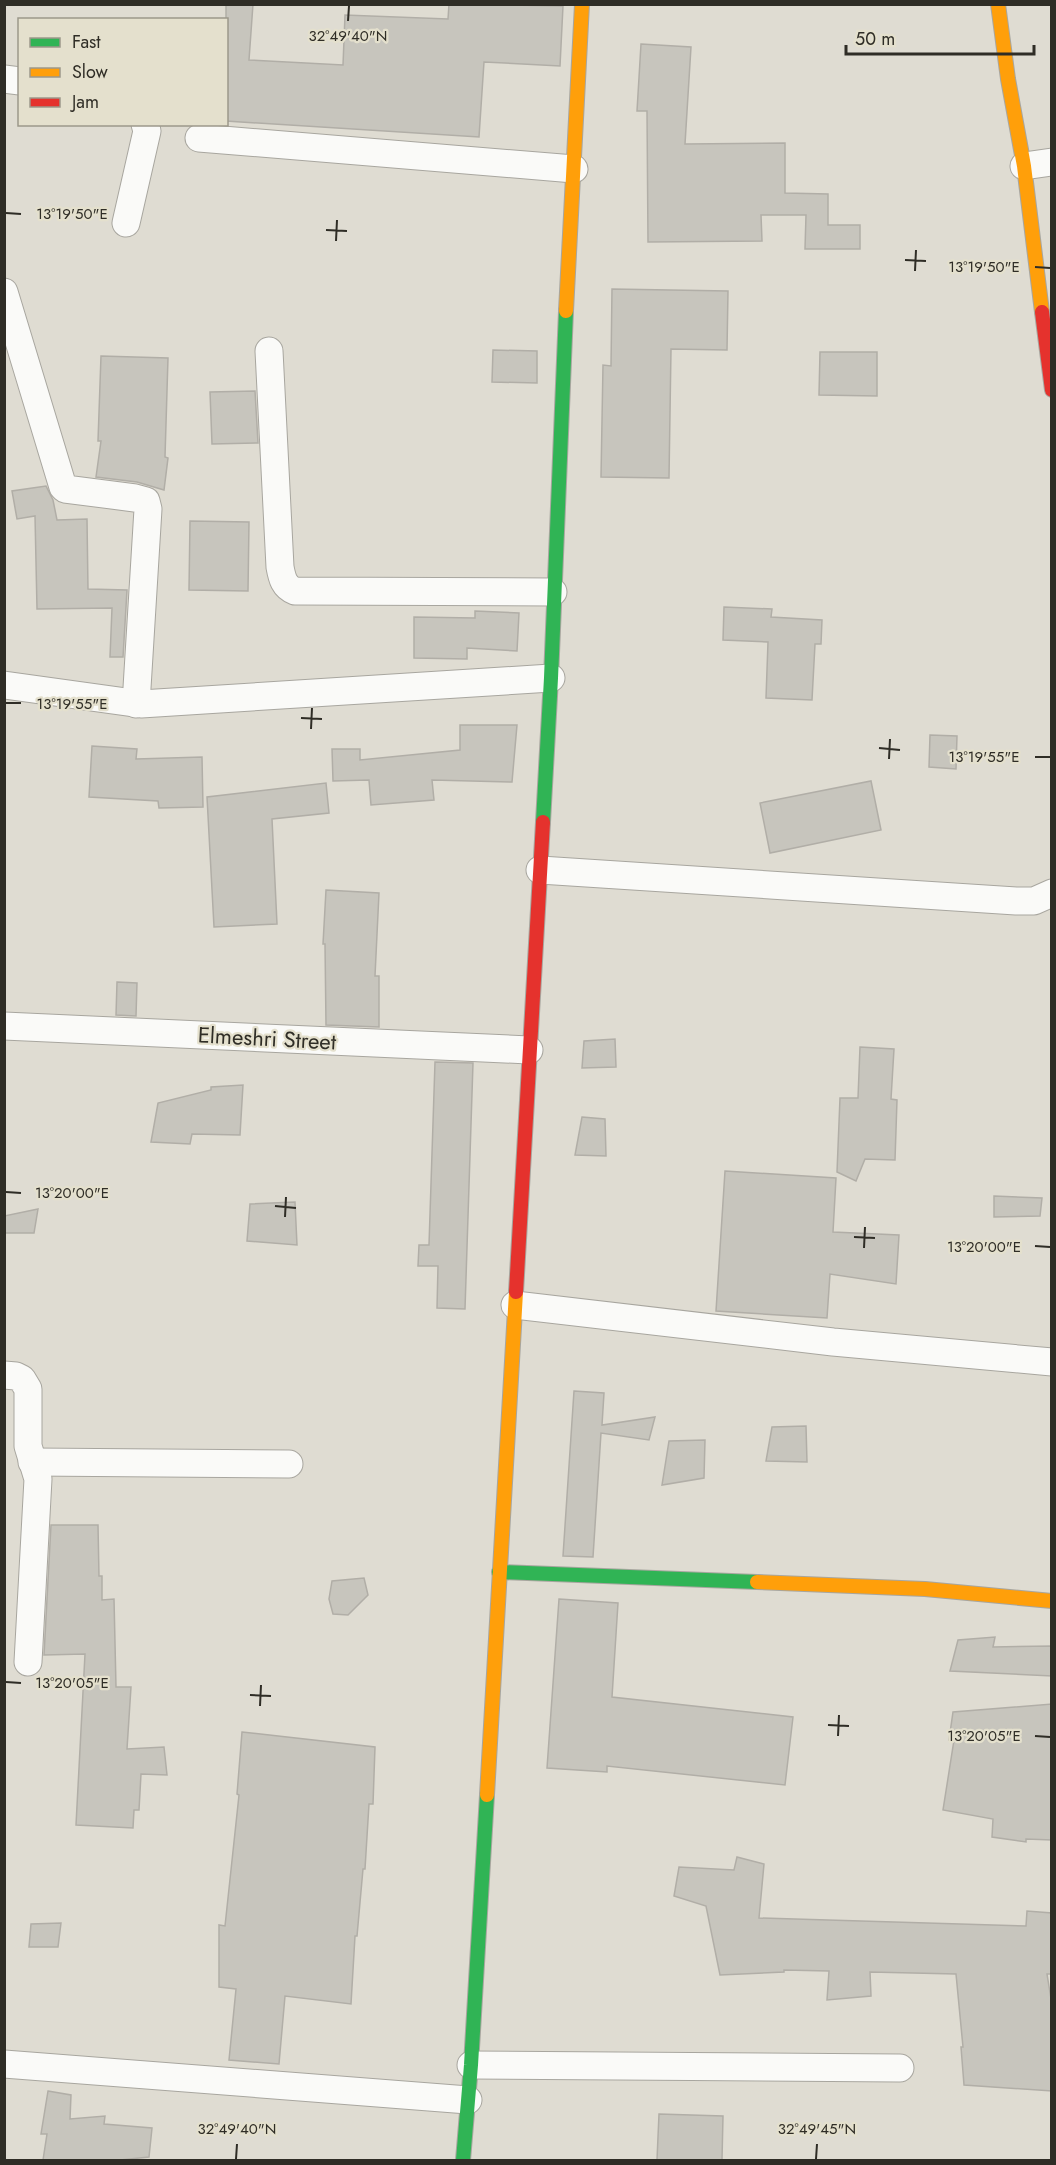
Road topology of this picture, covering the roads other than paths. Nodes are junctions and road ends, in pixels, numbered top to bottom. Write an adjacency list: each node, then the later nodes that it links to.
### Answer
1 (582, 4): 7 (main road)
2 (998, 4): 6 (main road)
3 (146, 126): 8 (street)
4 (199, 138): 7 (street)
5 (1052, 162): 6 (street)
6 (1024, 166): 11 (main road)
7 (574, 169): 12 (main road)
8 (126, 223)
9 (4, 292): 15 (street)
10 (269, 351): 12 (street)
11 (1052, 390)
12 (553, 592): 13 (main road)
13 (551, 678): 15 (street); 16 (main road)
14 (4, 685): 15 (street)
15 (136, 704)
16 (540, 870): 17 (street); 19 (main road)
17 (1052, 893)
18 (4, 1026): 19 (street, Elmeshri Street)
19 (529, 1050): 20 (main road)
20 (515, 1305): 21 (street); 25 (main road)
21 (1052, 1362)
22 (4, 1375): 23 (street)
23 (32, 1461): 24 (street); 27 (street)
24 (290, 1464)
25 (499, 1572): 26 (main road); 29 (main road)
26 (1052, 1601)
27 (28, 1662)
28 (4, 2064): 31 (street)
29 (471, 2065): 30 (street); 31 (main road)
30 (900, 2068)
31 (468, 2100): 32 (main road)
32 (463, 2160)

